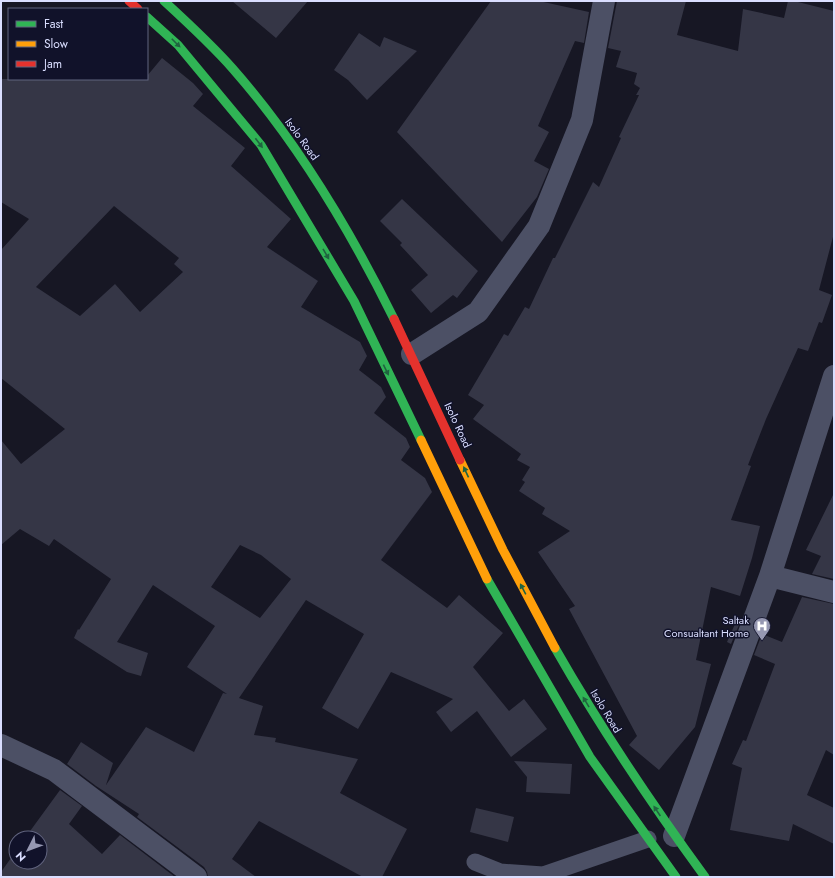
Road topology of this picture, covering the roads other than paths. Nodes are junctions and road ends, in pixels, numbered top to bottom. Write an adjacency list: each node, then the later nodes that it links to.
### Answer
1 (129, 1): 4 (main road)
2 (164, 1): 6 (main road, Isolo Road)
3 (604, 1): 6 (street)
4 (137, 8)
5 (148, 18): 12 (main road, one-way to 12)
6 (412, 354): 11 (main road, Isolo Road, one-way to 6)
7 (834, 376): 8 (street)
8 (770, 576): 9 (street); 11 (street)
9 (834, 592)
10 (1, 745): 14 (street)
11 (674, 836): 16 (main road, Isolo Road)
12 (648, 839): 13 (lane); 15 (main road)
13 (475, 862)
14 (196, 877)
15 (676, 877)
16 (705, 877)

